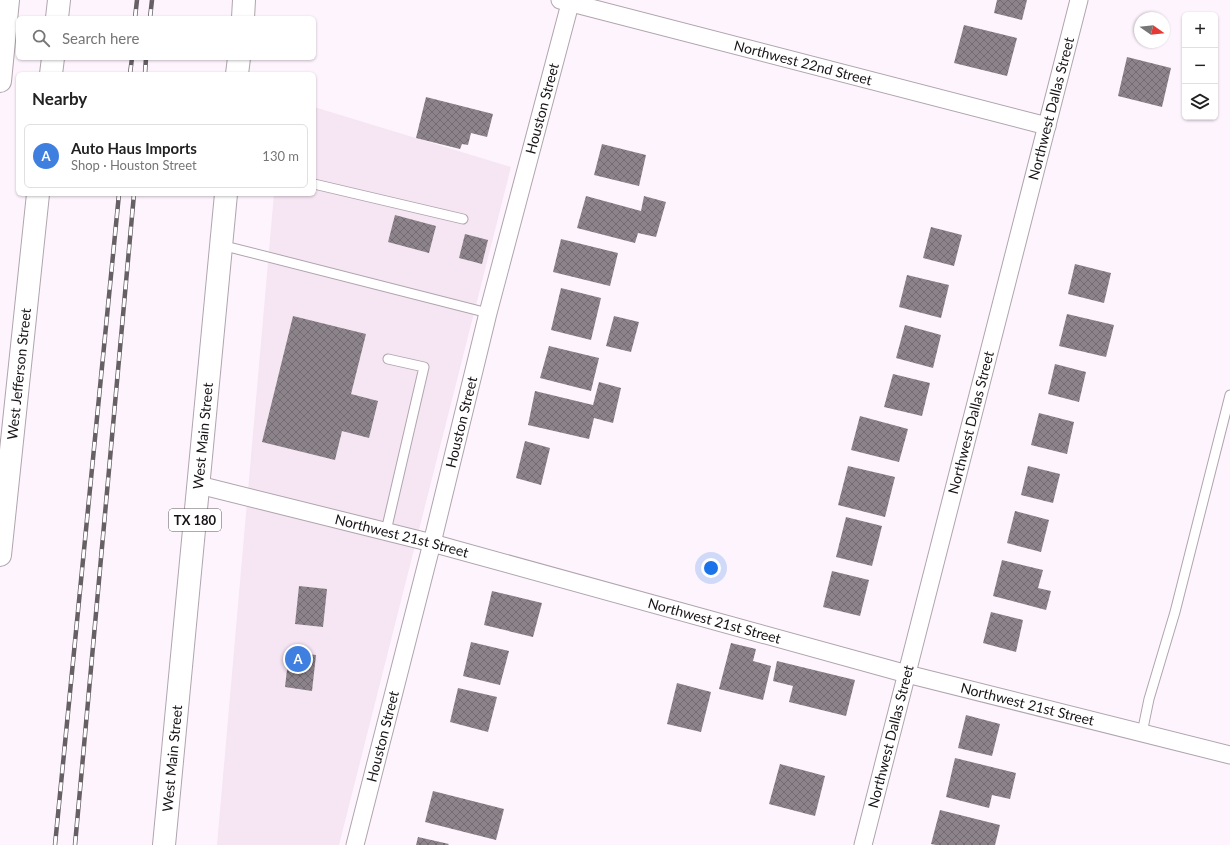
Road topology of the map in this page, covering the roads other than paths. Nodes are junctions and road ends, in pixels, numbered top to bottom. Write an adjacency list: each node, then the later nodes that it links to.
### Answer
1 (8, 0): 12 (main road)
2 (59, 0): 6 (main road)
3 (244, 0): 7 (main road)
4 (1079, 0): 13 (street, Northwest Dallas Street)
5 (567, 1): 13 (street, Northwest 22nd Street); 19 (street, Houston Street)
6 (57, 16)
7 (243, 16)
8 (53, 60): 10 (main road)
9 (239, 60): 11 (main road)
10 (51, 72)
11 (238, 72)
12 (0, 81)
13 (1046, 126): 27 (street, Northwest Dallas Street)
14 (316, 184): 17 (lane)
15 (38, 196): 22 (main road, West Jefferson Street)
16 (226, 196): 18 (main road, West Main Street / TX 180)
17 (463, 219)
18 (221, 245): 19 (lane); 23 (main road, West Main Street / TX 180)
19 (488, 313): 25 (street, Houston Street)
20 (388, 359): 24 (lane)
21 (1230, 395): 28 (lane)
22 (7, 430): 26 (main road, West Jefferson Street)
23 (199, 485): 24 (street, Northwest 21st Street); 30 (main road, West Main Street / TX 180)
24 (386, 532): 25 (street, Northwest 21st Street)
25 (432, 543): 27 (street, Northwest 21st Street); 31 (street, Houston Street)
26 (0, 555)
27 (907, 674): 28 (street, Northwest 21st Street); 32 (street, Northwest Dallas Street)
28 (1142, 733): 29 (street, Northwest 21st Street)
29 (1230, 755)
30 (164, 845)
31 (355, 845)
32 (863, 845)

